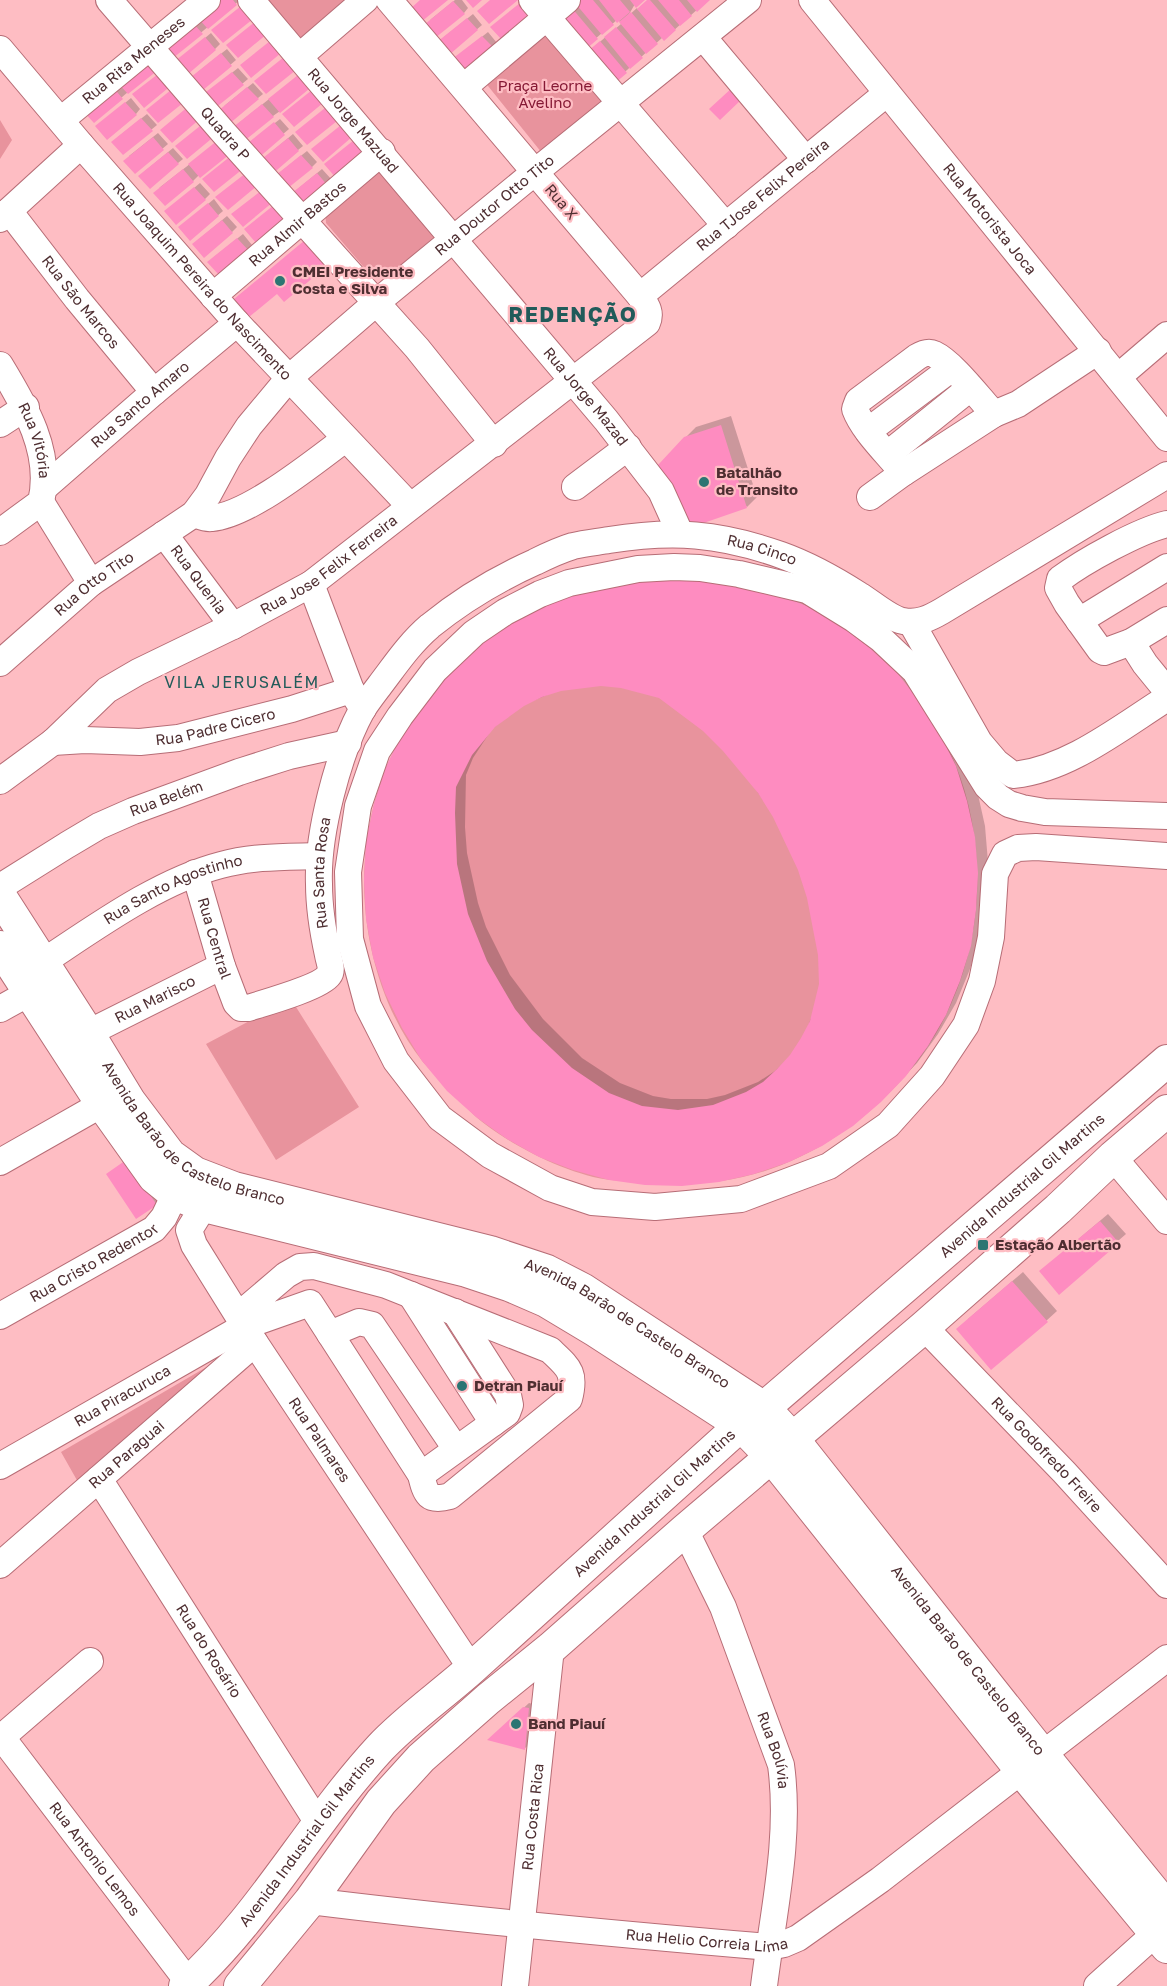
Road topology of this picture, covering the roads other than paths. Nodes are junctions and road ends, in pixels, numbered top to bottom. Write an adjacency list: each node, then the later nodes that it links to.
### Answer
1 (109, 0): 11 (street, Quadra P)
2 (207, 0): 11 (street, Rua Rita Meneses)
3 (251, 0): 13 (street, Rua Jorge Mazuad)
4 (365, 0): 13 (street)
5 (389, 0): 14 (street, Rua X)
6 (567, 0): 9 (street)
7 (748, 0): 10 (street, Rua Doutor Otto Tito)
8 (812, 0): 15 (street, Rua Motorista Joca)
9 (540, 9): 14 (street); 16 (street)
10 (703, 37): 16 (street, Rua Doutor Otto Tito); 20 (street)
11 (149, 46): 17 (street, Rua Rita Meneses); 23 (street, Quadra P)
12 (0, 49): 17 (street, Rua Joaquim Pereira do Nascimento)
13 (300, 56): 19 (street, Rua Jorge Mazuad)
14 (464, 87): 21 (street, Rua X)
15 (887, 93): 20 (street, Rua TJose Felix Pereira); 32 (street, Rua Motorista Joca)
16 (620, 103): 21 (street, Rua Doutor Otto Tito); 24 (street)
17 (61, 120): 18 (street, Rua Joaquim Pereira do Nascimento)
18 (81, 145): 22 (street); 26 (street, Rua Joaquim Pereira do Nascimento)
19 (382, 152): 23 (street, Rua Almir Bastos); 25 (street, Rua Jorge Mazuad)
20 (806, 160): 24 (street, Rua TJose Felix Pereira)
21 (535, 172): 25 (street, Rua Doutor Otto Tito); 27 (street, Rua X)
22 (5, 215): 38 (street, Rua São Marcos)
23 (304, 220): 26 (street, Rua Almir Bastos); 28 (street, Quadra P)
24 (726, 226): 27 (street, Rua TJose Felix Pereira)
25 (454, 240): 28 (street, Rua Doutor Otto Tito); 36 (street, Rua Jorge Mazad)
26 (213, 296): 29 (street, Rua Joaquim Pereira do Nascimento)
27 (640, 296): 30 (street, Rua X)
28 (377, 302): 35 (street, Rua Doutor Otto Tito); 44 (street, Quadra P)
29 (237, 323): 35 (street, Rua Joaquim Pereira do Nascimento); 38 (street, Rua Santo Amaro)
30 (644, 326): 36 (street, Rua Jose Felix Ferreira)
31 (1167, 336): 34 (street)
32 (1098, 351): 34 (street, Rua Motorista Joca); 40 (street)
33 (0, 365): 39 (street, Rua Vitória)
34 (1118, 377): 42 (street, Rua Motorista Joca)
35 (289, 378): 43 (street, Rua Joaquim Pereira do Nascimento); 52 (street, Rua Doutor Otto Tito)
36 (574, 381): 44 (street, Rua Jose Felix Ferreira); 45 (street, Rua Jorge Mazad)
37 (970, 388): 40 (street); 46 (street); 46 (street)
38 (154, 392): 49 (street, Rua Santo Amaro)
39 (26, 407): 41 (street); 49 (street, Rua Vitória)
40 (994, 414): 46 (street)
41 (0, 424)
42 (1167, 438)
43 (345, 439): 51 (street, Rua Joaquim Pereira do Nascimento); 52 (street)
44 (494, 444): 51 (street, Rua Jose Felix Ferreira)
45 (628, 447): 48 (street); 55 (street, Rua Jorge Mazad)
46 (896, 463): 50 (street)
47 (1167, 475): 57 (street)
48 (574, 487)
49 (43, 494): 54 (street, Rua Santo Amaro); 60 (street)
50 (870, 497)
51 (410, 506): 61 (street, Rua Jose Felix Ferreira)
52 (194, 514): 56 (street, Rua Otto Tito)
53 (1167, 524): 58 (street)
54 (2, 526)
55 (680, 533): 64 (street, Rua Cinco); 70 (street, Rua Cinco)
56 (164, 534): 60 (street, Rua Otto Tito); 65 (street, Rua Quenia)
57 (1062, 539): 58 (street); 64 (street)
58 (1078, 567): 63 (street)
59 (1167, 567): 63 (street)
60 (91, 583): 67 (street, Rua Otto Tito)
61 (311, 584): 65 (street, Rua Jose Felix Ferreira); 70 (street)
62 (1167, 620): 66 (street)
63 (1079, 621): 66 (street)
64 (911, 622): 73 (street)
65 (233, 626): 71 (street, Rua Jose Felix Ferreira)
66 (1131, 642): 68 (street)
67 (0, 663)
68 (1167, 691)
69 (1167, 698): 73 (street)
70 (357, 700): 71 (street, Rua Padre Cicero); 72 (street, Rua Santa Rosa)
71 (53, 742): 74 (street, Rua Jose Felix Ferreira)
72 (348, 743): 77 (street, Rua Santa Rosa); 80 (street, Rua Belém)
73 (1013, 775): 75 (street)
74 (0, 781)
75 (998, 797): 76 (street); 78 (street)
76 (1167, 816)
77 (318, 856): 79 (street, Rua Santo Agostinho); 86 (street, Rua Santa Rosa)
78 (1167, 856)
79 (195, 873): 83 (street, Rua Santo Agostinho); 84 (street, Rua Central)
80 (0, 887)
81 (0, 896): 83 (main road, Avenida Barão de Castelo Branco)
82 (0, 947): 85 (main road, Avenida Barão de Castelo Branco)
83 (43, 962): 88 (main road, Avenida Barão de Castelo Branco)
84 (222, 966): 86 (street, Rua Central); 88 (street, Rua Marisco)
85 (29, 993): 87 (street); 90 (main road, Avenida Barão de Castelo Branco)
86 (236, 1003)
87 (0, 1009)
88 (88, 1033): 105 (main road, Avenida Barão de Castelo Branco)
89 (1167, 1061): 105 (main road, Avenida Industrial Gil Martins)
90 (102, 1104): 93 (street); 94 (main road, Avenida Barão de Castelo Branco)
91 (1167, 1111): 92 (main road)
92 (1113, 1157): 96 (street); 102 (main road)
93 (0, 1162)
94 (175, 1194): 95 (main road, Avenida Barão de Castelo Branco); 101 (street, Rua Cristo Redentor)
95 (204, 1206): 103 (street, Rua Palmares); 105 (main road, Avenida Barão de Castelo Branco)
96 (1167, 1221)
97 (333, 1271): 98 (street); 99 (street); 103 (street)
98 (411, 1295): 100 (street); 106 (street)
99 (310, 1303): 103 (street); 104 (street)
100 (455, 1312): 106 (street); 110 (street)
101 (0, 1316)
102 (924, 1327): 107 (main road); 114 (street, Rua Godofredo Freire)
103 (246, 1328): 109 (street, Rua Piracuruca); 111 (street, Rua Paraguai); 118 (street, Rua Palmares)
104 (330, 1334): 108 (street); 110 (street)
105 (753, 1417): 107 (main road, Avenida Barão de Castelo Branco); 118 (main road, Avenida Industrial Gil Martins)
106 (493, 1423): 108 (street)
107 (781, 1447): 112 (main road); 120 (main road, Avenida Barão de Castelo Branco)
108 (456, 1449): 110 (street)
109 (0, 1466)
110 (421, 1475)
111 (99, 1479): 113 (street, Rua Paraguai); 121 (street, Rua do Rosário)
112 (685, 1530): 115 (main road); 125 (street, Rua Bolívia)
113 (0, 1565)
114 (1167, 1585)
115 (551, 1648): 122 (main road); 123 (street, Rua Costa Rica)
116 (1167, 1658): 120 (street, Rua Helio Correia Lima)
117 (90, 1661): 119 (street)
118 (471, 1668): 121 (main road, Avenida Industrial Gil Martins)
119 (1, 1736): 127 (street, Rua Antonio Lemos)
120 (1032, 1762): 124 (main road, Avenida Barão de Castelo Branco); 125 (street, Rua Helio Correia Lima)
121 (318, 1823): 127 (main road, Avenida Industrial Gil Martins)
122 (310, 1901): 123 (street, Rua Helio Correia Lima); 126 (main road)
123 (521, 1924): 125 (street, Rua Helio Correia Lima); 128 (street, Rua Costa Rica)
124 (1164, 1928): 130 (street)
125 (769, 1947): 129 (street, Rua Bolívia)
126 (246, 1982)
127 (187, 1984)
128 (515, 1986)
129 (765, 1986)
130 (1097, 1986)

